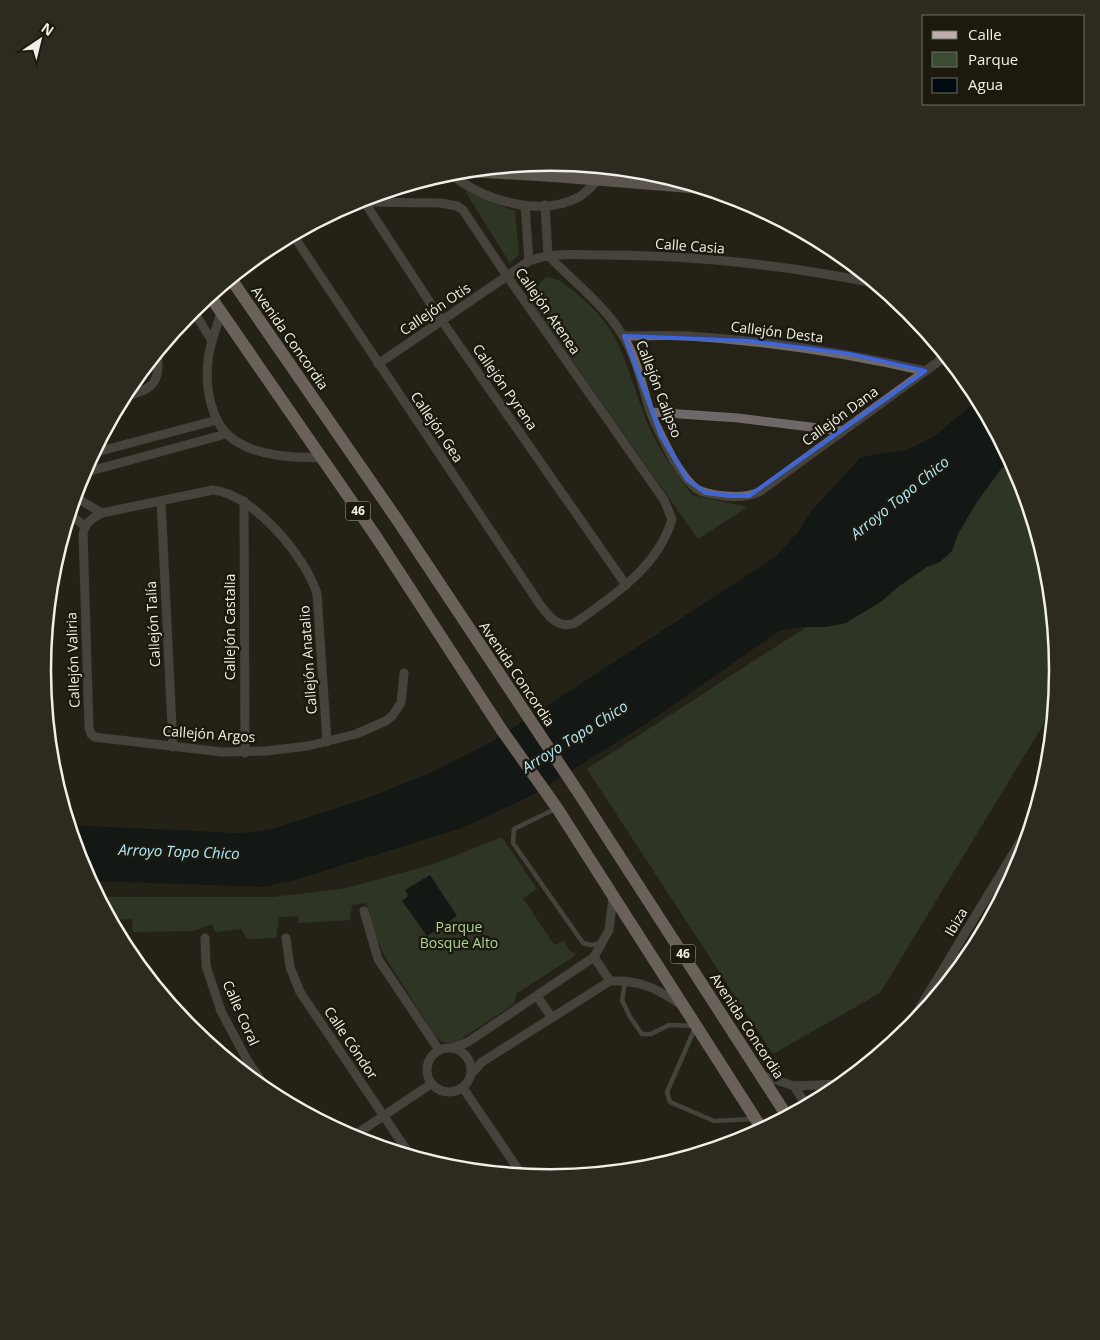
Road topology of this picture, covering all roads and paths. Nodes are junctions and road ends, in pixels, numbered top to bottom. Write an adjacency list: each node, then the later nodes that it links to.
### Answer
1 (506, 173): 3 (street)
2 (612, 176): 3 (street)
3 (599, 179): 7 (street)
4 (460, 180): 6 (street)
5 (376, 203): 12 (street, Callejón Atenea)
6 (525, 205): 7 (street); 11 (street)
7 (545, 205): 10 (street)
8 (366, 206): 18 (street, Callejón Pyrena)
9 (297, 241): 23 (street, Callejón Gea)
10 (548, 255): 11 (street, Calle Casia); 13 (street, Calle Casia); 19 (street, Callejón Calipso)
11 (529, 261): 12 (street, Calle Casia)
12 (507, 276): 18 (street, Callejón Otis); 42 (street, Callejón Atenea)
13 (862, 280)
14 (234, 284): 71 (main road, Avenida Concordia / 46)
15 (214, 302): 16 (main road, 46)
16 (221, 312): 20 (street); 33 (main road, 46)
17 (197, 317): 20 (street)
18 (442, 320): 23 (street, Callejón Otis); 42 (street, Callejón Pyrena)
19 (624, 336): 24 (street, Callejón Desta); 26 (street, Callejón Calipso)
20 (212, 341): 27 (street)
21 (941, 360): 24 (street, Callejón Dana)
22 (157, 362): 25 (street)
23 (378, 364): 42 (street, Callejón Gea)
24 (925, 371): 28 (street, Callejón Dana)
25 (135, 394)
26 (651, 412): 28 (street); 35 (street, Callejón Calipso)
27 (217, 420): 29 (street); 30 (street)
28 (842, 431): 35 (street, Callejón Dana)
29 (226, 434): 32 (street); 33 (street)
30 (136, 442): 31 (street); 32 (street)
31 (102, 451)
32 (140, 457): 34 (street)
33 (322, 458): 48 (main road, 46)
34 (93, 470)
35 (749, 496)
36 (81, 501): 39 (street)
37 (161, 501): 38 (street, Callejón Anatalio); 39 (street, Callejón Anatalio); 46 (street, Callejón Talía)
38 (244, 501): 45 (street, Callejón Anatalio); 47 (street, Callejón Castalia)
39 (102, 512): 41 (street, Callejón Anatalio)
40 (75, 518): 41 (street)
41 (85, 526): 44 (street, Callejón Valiria)
42 (626, 585)
43 (404, 673): 45 (street, Callejón Argos)
44 (91, 734): 46 (street, Callejón Argos)
45 (327, 742): 47 (street, Callejón Argos)
46 (173, 747): 47 (street, Callejón Argos)
47 (244, 753)
48 (557, 808): 52 (main road, 46); 56 (lane)
49 (1014, 853): 50 (street, Ibiza)
50 (994, 886): 51 (street); 57 (street, Ibiza)
51 (998, 888)
52 (613, 897): 56 (street); 64 (main road, 46)
53 (364, 911): 68 (street)
54 (205, 938): 69 (street, Calle Coral)
55 (286, 938): 78 (street, Calle Cóndor)
56 (602, 943): 58 (street)
57 (953, 954): 59 (street); 63 (street, Ibiza)
58 (594, 957): 61 (street); 62 (street)
59 (958, 957)
60 (625, 980): 61 (street); 64 (street); 66 (lane)
61 (610, 981): 65 (street)
62 (537, 996): 65 (street); 67 (street)
63 (928, 996)
64 (683, 1006): 66 (main road, 46)
65 (552, 1018): 70 (street)
66 (696, 1026): 79 (lane); 80 (main road, 46)
67 (452, 1048): 68 (street); 70 (street)
68 (439, 1050): 72 (street)
69 (256, 1073)
70 (472, 1073): 75 (street)
71 (761, 1075): 74 (street); 77 (main road, Avenida Concordia / 46)
72 (431, 1084): 75 (street); 78 (street)
73 (828, 1085): 74 (street)
74 (794, 1086): 76 (street)
75 (463, 1088): 83 (street)
76 (803, 1100)
77 (783, 1110)
78 (384, 1116): 81 (street); 82 (street, Calle Cóndor)
79 (756, 1124)
80 (758, 1124)
81 (360, 1131)
82 (404, 1147)
83 (517, 1168)

